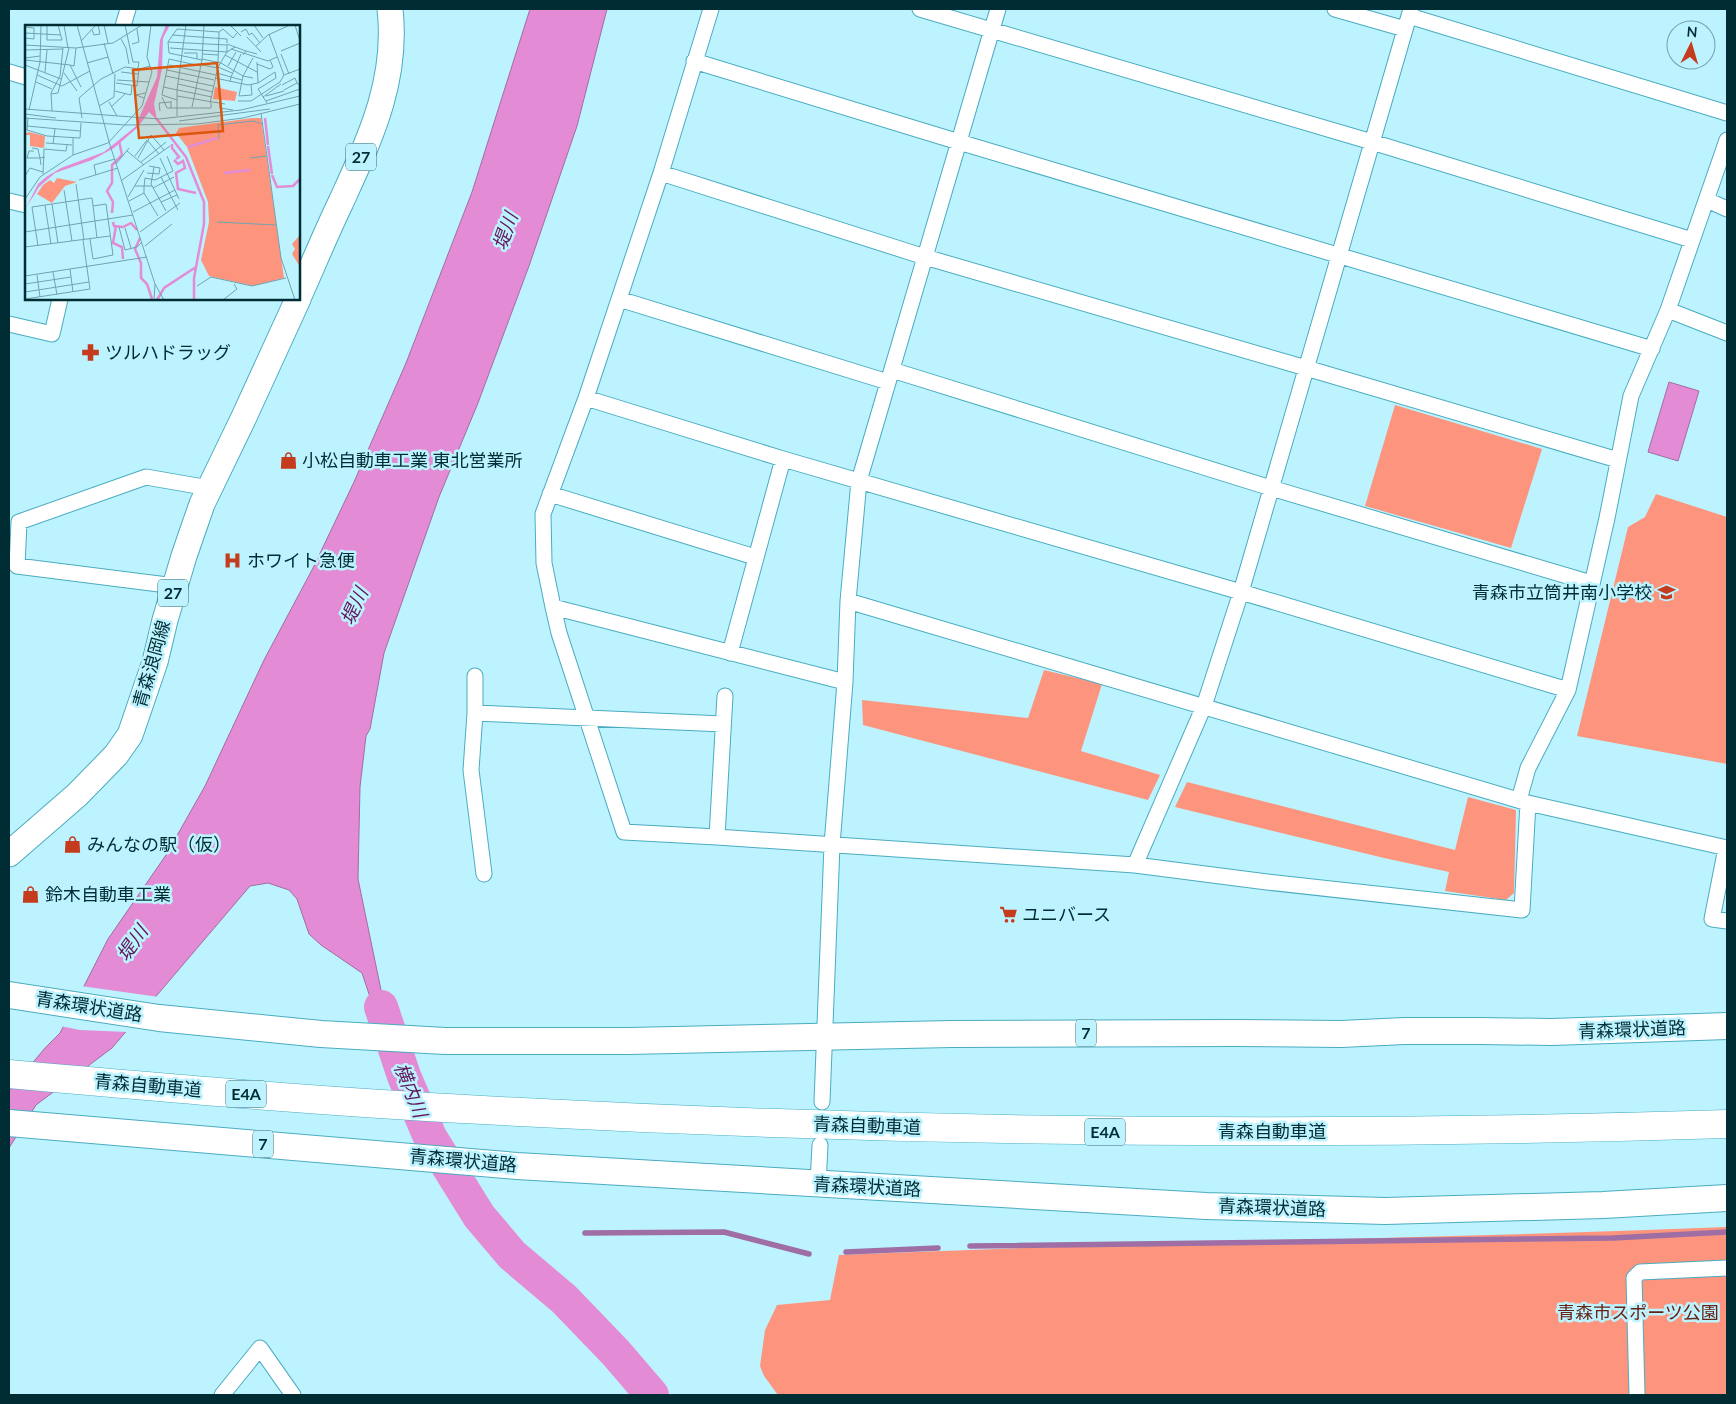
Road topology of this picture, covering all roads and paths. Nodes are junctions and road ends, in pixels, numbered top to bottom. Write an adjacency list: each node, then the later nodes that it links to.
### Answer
1 (128, 9): 8 (street)
2 (390, 9): 25 (main road, 青森浪岡線 / 27)
3 (711, 9): 10 (street)
4 (920, 9): 9 (street)
5 (998, 9): 9 (street)
6 (1335, 9): 7 (street)
7 (1408, 18): 13 (street); 16 (street)
8 (124, 25)
9 (992, 31): 15 (street); 16 (street)
10 (694, 61): 15 (street); 17 (street)
11 (9, 72): 12 (street)
12 (25, 76)
13 (1727, 113)
14 (1727, 140): 18 (street)
15 (959, 142): 23 (street); 24 (street)
16 (1372, 142): 22 (street); 23 (street)
17 (662, 173): 24 (street); 27 (street)
18 (1707, 200): 21 (street); 22 (street)
19 (9, 201): 20 (street)
20 (25, 205)
21 (1727, 209)
22 (1692, 240): 30 (street)
23 (1339, 255): 33 (street); 34 (street)
24 (925, 257): 34 (street); 35 (street)
25 (304, 271): 26 (main road, 青森浪岡線 / 27)
26 (300, 289)
27 (618, 299): 35 (street); 36 (street)
28 (60, 300): 31 (street)
29 (297, 300): 40 (main road, 青森浪岡線 / 27)
30 (1668, 310): 32 (street); 33 (street)
31 (9, 324)
32 (1727, 333)
33 (1652, 349): 38 (street)
34 (1306, 368): 38 (street); 41 (street)
35 (890, 376): 39 (street); 41 (street)
36 (586, 398): 37 (street); 42 (street)
37 (783, 459): 39 (street); 43 (street)
38 (1618, 460): 45 (street)
39 (859, 481): 47 (street); 48 (street)
40 (209, 488): 44 (street); 46 (main road, 青森浪岡線 / 27)
41 (1271, 488): 45 (street); 47 (street)
42 (550, 494): 43 (street); 49 (street)
43 (755, 557): 50 (street)
44 (13, 566): 46 (street)
45 (1591, 583): 53 (street)
46 (176, 586): 63 (main road, 青森浪岡線 / 27)
47 (1241, 592): 53 (street); 55 (street)
48 (848, 601): 52 (street); 55 (street)
49 (553, 607): 50 (street); 57 (street)
50 (730, 653): 52 (street)
51 (475, 676): 56 (street)
52 (845, 682): 61 (street)
53 (1568, 690): 59 (street)
54 (725, 696): 58 (street)
55 (1204, 706): 59 (street); 64 (street)
56 (475, 713): 57 (street); 65 (street)
57 (586, 718): 58 (street); 60 (street)
58 (723, 724): 60 (street)
59 (1524, 802): 62 (street); 64 (street)
60 (717, 837): 61 (street)
61 (832, 845): 64 (street); 69 (street)
62 (1726, 848): 66 (street)
63 (9, 854)
64 (1135, 865)
65 (484, 874)
66 (1727, 921)
67 (10, 995): 69 (highway, 青森環状道路 / 7)
68 (1727, 1026): 69 (highway, 青森環状道路 / 7)
69 (825, 1037): 71 (street)
70 (9, 1074): 73 (highway, 青森自動車道 / E4A)
71 (822, 1102)
72 (9, 1123): 75 (highway, 青森環状道路 / 7)
73 (1727, 1124)
74 (820, 1145): 75 (street)
75 (818, 1184): 76 (highway, 青森環状道路 / 7)
76 (1727, 1198)
77 (1727, 1268): 80 (street)
78 (222, 1395): 79 (street)
79 (293, 1395)
80 (1637, 1395)

